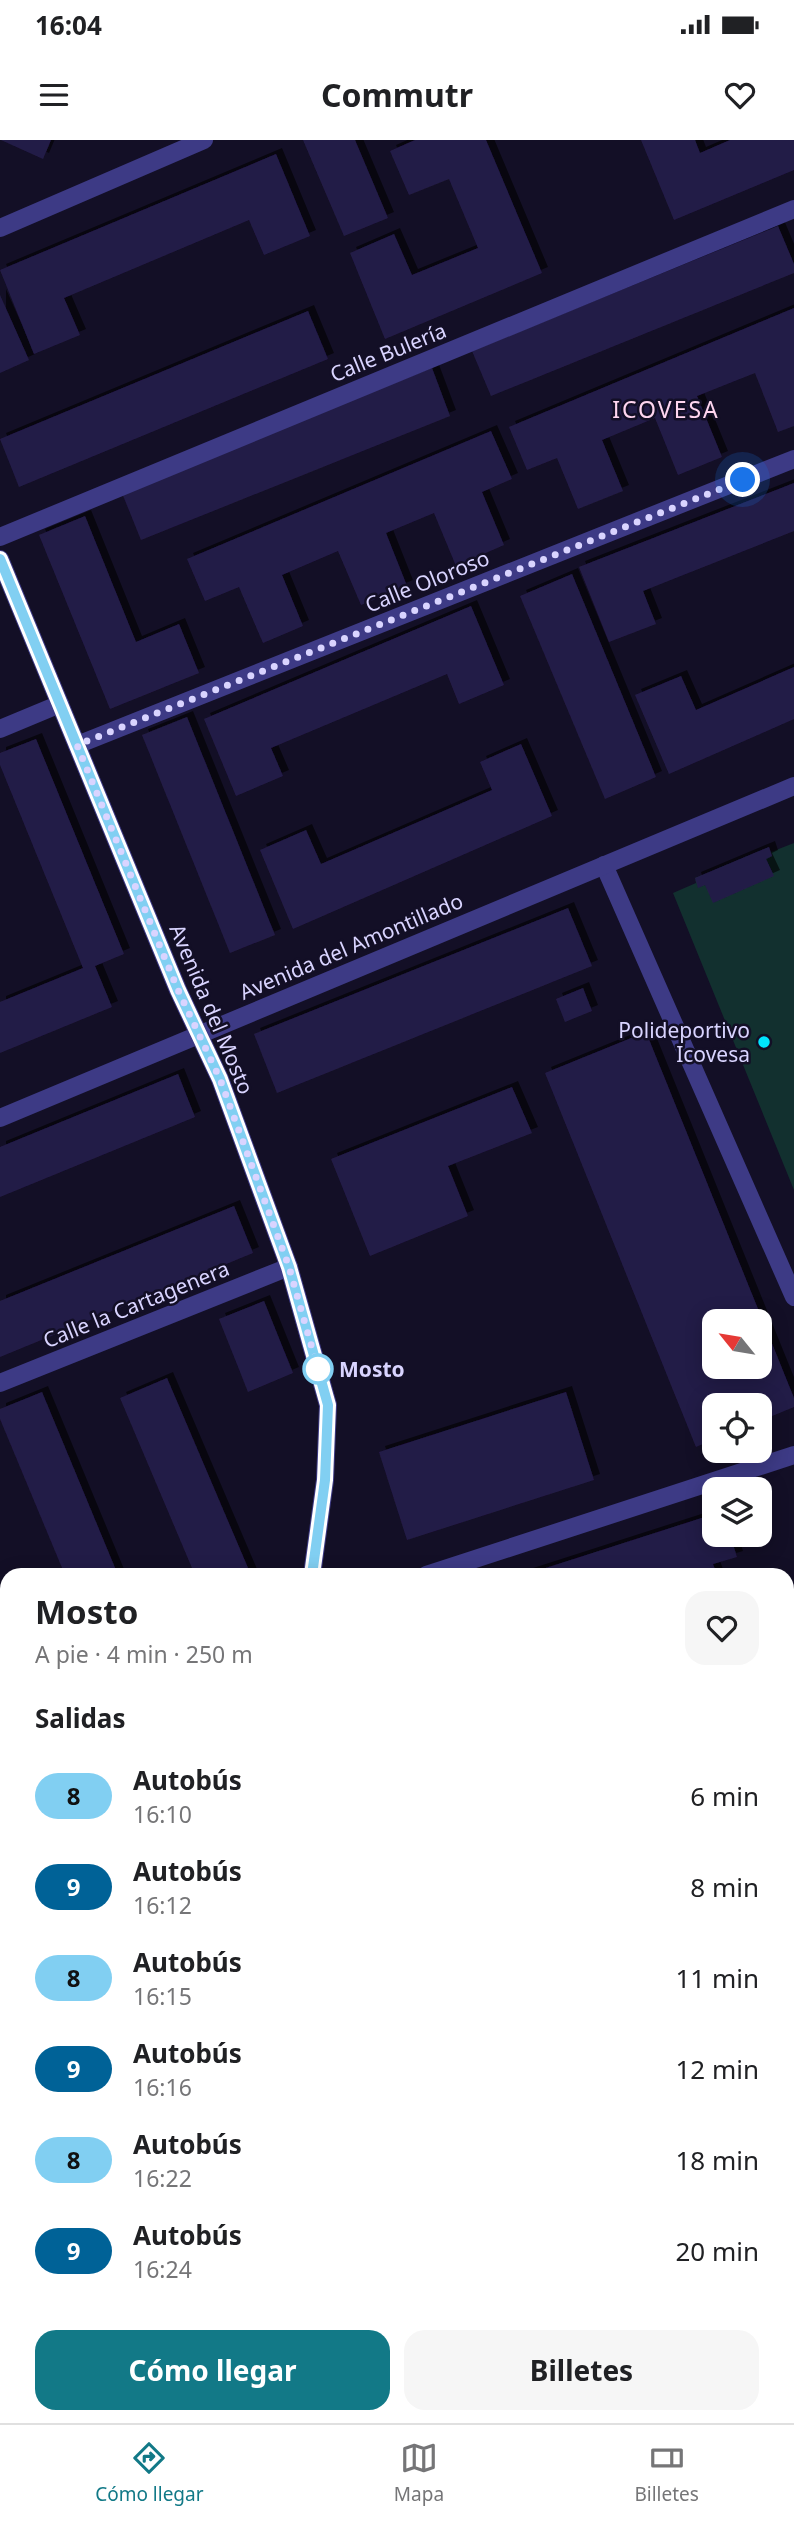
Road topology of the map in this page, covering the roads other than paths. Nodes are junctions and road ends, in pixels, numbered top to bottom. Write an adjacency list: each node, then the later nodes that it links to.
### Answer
1 (204, 140): 3 (street)
2 (794, 209): 5 (street, Calle Bulería)
3 (0, 228)
4 (794, 459): 9 (street, Calle Oloroso)
5 (0, 537)
6 (0, 559): 7 (street, Avenida del Mosto)
7 (60, 704): 8 (street); 9 (street, Avenida del Mosto)
8 (0, 729)
9 (77, 745): 12 (street, Avenida del Mosto)
10 (794, 786): 11 (street, Avenida del Amontillado)
11 (604, 865): 12 (street, Avenida del Amontillado); 15 (street)
12 (198, 1035): 13 (street, Avenida del Amontillado); 14 (street, Avenida del Mosto)
13 (0, 1118)
14 (289, 1267): 16 (street, Calle la Cartagenera); 18 (street, Avenida del Mosto)
15 (794, 1297)
16 (0, 1382)
17 (794, 1455): 19 (street)
18 (313, 1568)
19 (447, 1568)

